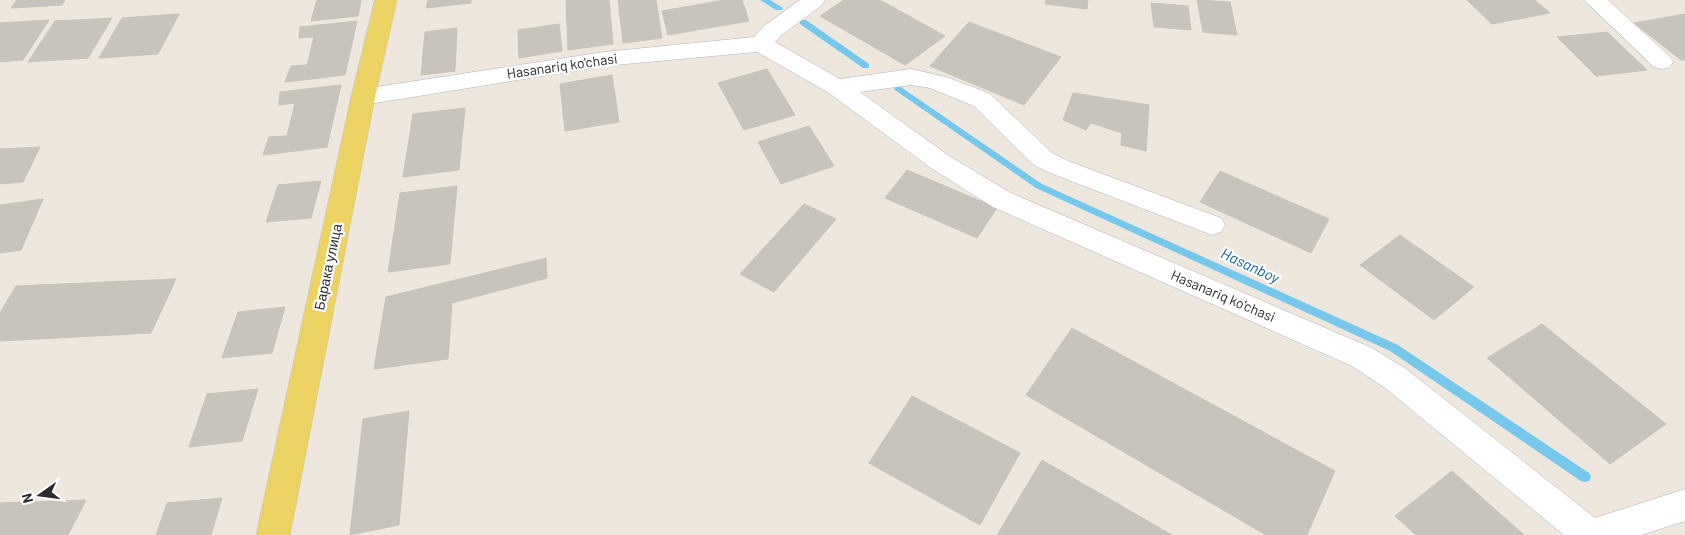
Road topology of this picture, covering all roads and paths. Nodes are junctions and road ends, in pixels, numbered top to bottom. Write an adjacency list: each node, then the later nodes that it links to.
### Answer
1 (386, 0): 7 (main road, Барака улица)
2 (814, 0): 4 (street)
3 (1595, 0): 5 (street)
4 (761, 44): 6 (street, Hasanariq ko'chasi); 7 (street, Hasanariq ko'chasi)
5 (1662, 62)
6 (837, 87): 8 (street); 11 (street, Hasanariq ko'chasi)
7 (363, 97): 10 (main road, Барака улица)
8 (1212, 225)
9 (1684, 505): 11 (street)
10 (273, 535)
11 (1591, 535)

